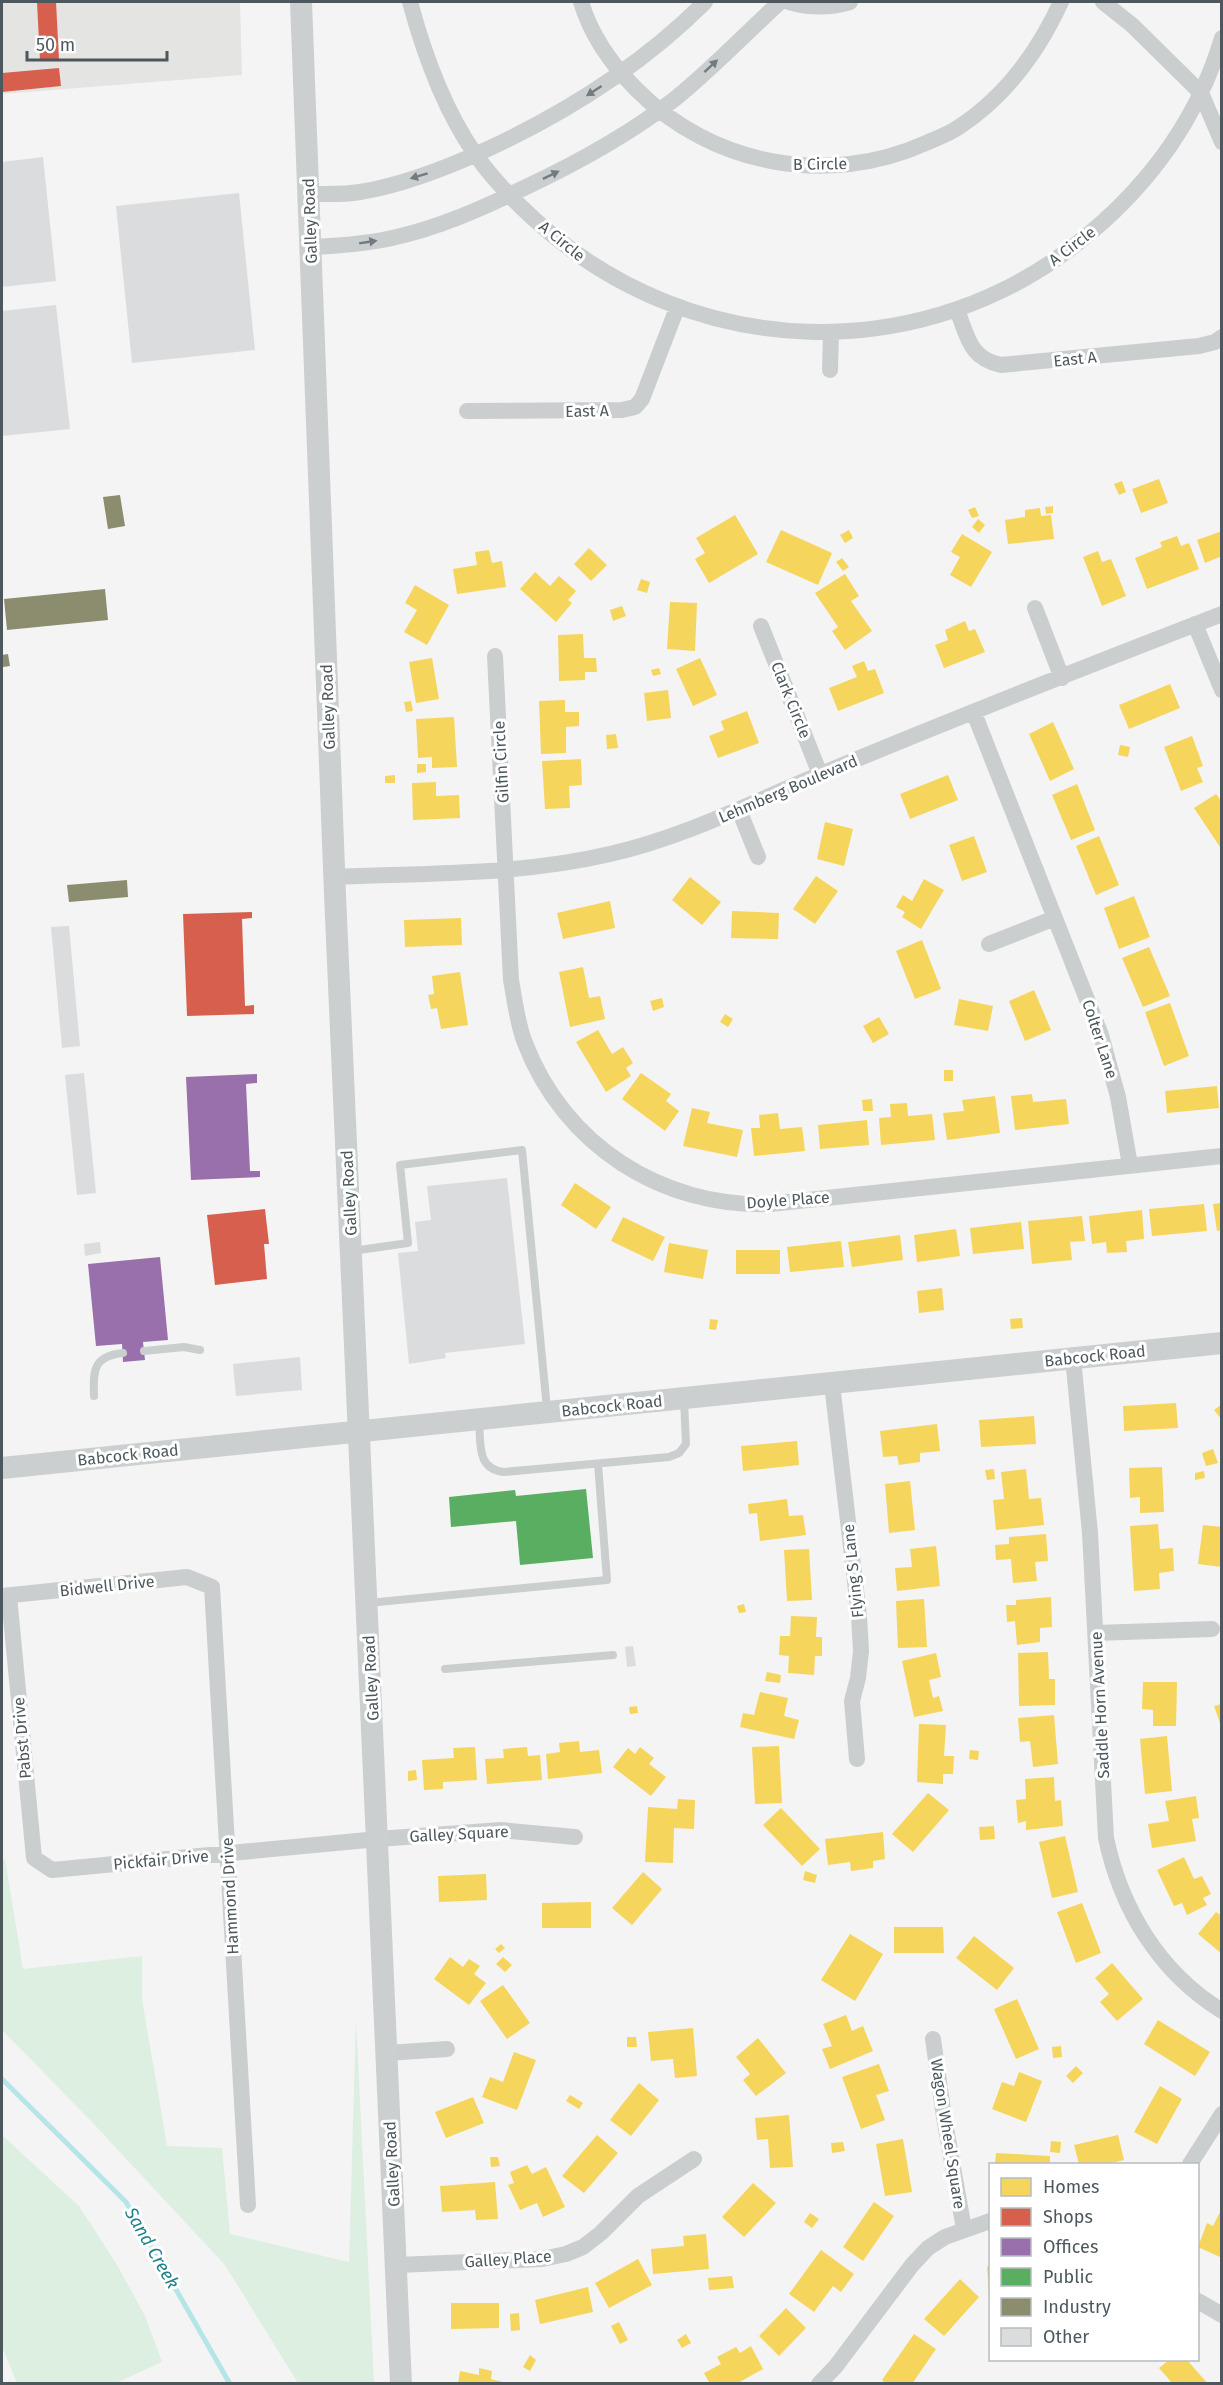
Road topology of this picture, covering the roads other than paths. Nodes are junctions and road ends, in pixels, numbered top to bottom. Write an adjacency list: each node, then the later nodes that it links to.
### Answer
1 (301, 2): 16 (main road, Galley Road)
2 (410, 2): 15 (street, A Circle)
3 (581, 2): 11 (street, B Circle)
4 (705, 2): 11 (street)
5 (780, 2): 13 (street, one-way to 5)
6 (789, 2): 7 (street)
7 (850, 2)
8 (1061, 2): 13 (street, B Circle)
9 (1103, 2): 12 (street)
10 (1221, 38): 12 (street, A Circle)
11 (621, 74): 13 (street, B Circle); 15 (street, one-way to 15)
12 (1201, 93): 14 (street); 20 (street, A Circle)
13 (658, 110): 17 (street, one-way to 13)
14 (1221, 142)
15 (475, 155): 16 (street, one-way to 16); 17 (street, A Circle)
16 (309, 194): 18 (main road, Galley Road)
17 (509, 195): 18 (street, one-way to 17); 19 (street, A Circle)
18 (310, 247): 37 (main road, Galley Road)
19 (677, 308): 21 (street, A Circle); 24 (street, East A)
20 (957, 310): 21 (street, A Circle); 22 (street, East A)
21 (831, 333): 23 (street)
22 (1221, 337)
23 (830, 370)
24 (467, 411)
25 (1035, 608): 30 (street)
26 (1221, 614): 27 (street, Lehmberg Boulevard)
27 (1195, 624): 30 (street, Lehmberg Boulevard); 31 (street)
28 (761, 626): 33 (street, Clark Circle)
29 (495, 656): 36 (street, Gilfin Circle)
30 (1062, 678): 32 (street, Lehmberg Boulevard)
31 (1221, 690)
32 (974, 713): 33 (street, Lehmberg Boulevard); 38 (street, Colter Lane)
33 (820, 774): 34 (street, Lehmberg Boulevard)
34 (739, 810): 35 (street); 36 (street, Lehmberg Boulevard)
35 (758, 857)
36 (505, 869): 37 (street, Lehmberg Boulevard); 41 (street, Doyle Place)
37 (335, 877): 42 (main road, Galley Road)
38 (1055, 918): 39 (street); 41 (street, Colter Lane)
39 (989, 944)
40 (1221, 1156): 41 (street, Doyle Place)
41 (1130, 1165)
42 (352, 1251): 51 (lane); 53 (main road, Galley Road)
43 (1221, 1343): 47 (main road, Babcock Road)
44 (200, 1350): 45 (lane)
45 (144, 1351)
46 (123, 1353): 49 (lane)
47 (1073, 1358): 48 (main road, Babcock Road); 60 (street, Saddle Horn Avenue)
48 (832, 1384): 50 (main road, Babcock Road); 63 (street, Flying S Lane)
49 (94, 1396)
50 (684, 1399): 51 (main road, Babcock Road); 54 (lane)
51 (548, 1413): 52 (main road, Babcock Road)
52 (479, 1419): 53 (main road, Babcock Road); 54 (lane)
53 (361, 1431): 55 (main road, Babcock Road); 58 (main road, Galley Road)
54 (598, 1464): 58 (lane)
55 (2, 1468)
56 (212, 1587): 57 (street, Bidwell Drive); 66 (street, Hammond Drive)
57 (5, 1596): 67 (street, Pabst Drive)
58 (368, 1603): 65 (main road, Galley Road)
59 (1212, 1629): 60 (street)
60 (1096, 1633): 68 (street, Saddle Horn Avenue)
61 (613, 1656): 62 (lane)
62 (445, 1669)
63 (857, 1759)
64 (575, 1837): 65 (street, Galley Square)
65 (378, 1839): 66 (street, Pickfair Drive); 71 (main road, Galley Road)
66 (227, 1854): 67 (street, Pickfair Drive); 75 (street, Hammond Drive)
67 (52, 1870)
68 (1221, 2011)
69 (933, 2039): 77 (street, Wagon Wheel Square)
70 (447, 2049): 71 (street)
71 (387, 2053): 78 (main road, Galley Road)
72 (1221, 2114): 74 (street)
73 (694, 2159): 78 (street, Galley Place)
74 (1191, 2163)
75 (248, 2205)
76 (989, 2221): 77 (street)
77 (964, 2229): 82 (street)
78 (397, 2265): 81 (main road, Galley Road)
79 (1199, 2302): 80 (street)
80 (1221, 2315)
81 (402, 2384)
82 (819, 2384)

